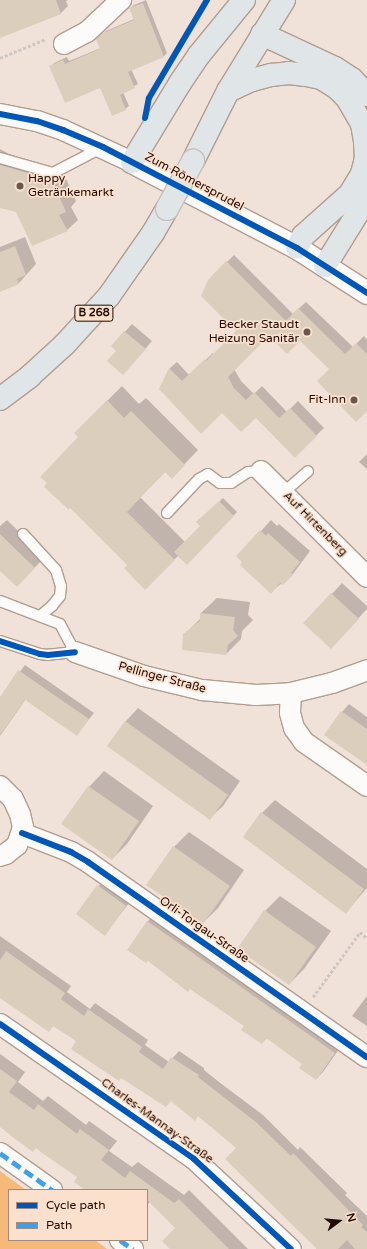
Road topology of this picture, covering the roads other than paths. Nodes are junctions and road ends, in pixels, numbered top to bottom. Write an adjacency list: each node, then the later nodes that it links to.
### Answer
1 (120, 0): 5 (street)
2 (244, 0): 11 (main road)
3 (284, 0): 4 (main road, B 268)
4 (262, 34): 6 (main road, B 268); 7 (main road)
5 (64, 44)
6 (228, 92): 13 (main road); 16 (main road, B 268, bridge)
7 (367, 95)
8 (0, 114): 9 (street, Zum Römersprudel)
9 (103, 147): 10 (lane); 11 (street, Zum Römersprudel)
10 (0, 158)
11 (132, 162): 13 (street, Zum Römersprudel)
12 (367, 198): 14 (main road)
13 (297, 248): 14 (street, Zum Römersprudel)
14 (325, 266): 15 (street, Zum Römersprudel)
15 (367, 293)
16 (0, 399)
17 (262, 471): 19 (street, Auf Hirtenberg); 20 (lane)
18 (308, 471): 19 (lane)
19 (283, 492): 22 (street, Auf Hirtenberg)
20 (166, 513)
21 (23, 534): 24 (lane)
22 (367, 577)
23 (0, 601): 24 (lane)
24 (40, 616): 26 (lane)
25 (0, 641): 26 (lane)
26 (75, 652): 28 (street, Pellinger Straße)
27 (367, 670): 28 (street, Pellinger Straße)
28 (291, 694): 30 (street)
29 (0, 786): 31 (street)
30 (367, 786)
31 (22, 833): 32 (street); 34 (street, Orli-Torgau-Straße)
32 (0, 856)
33 (0, 1024): 39 (street, Charles-Mannay-Straße)
34 (367, 1057)
35 (0, 1153): 36 (street)
36 (51, 1189)
37 (121, 1241): 38 (street)
38 (133, 1249)
39 (291, 1249)

